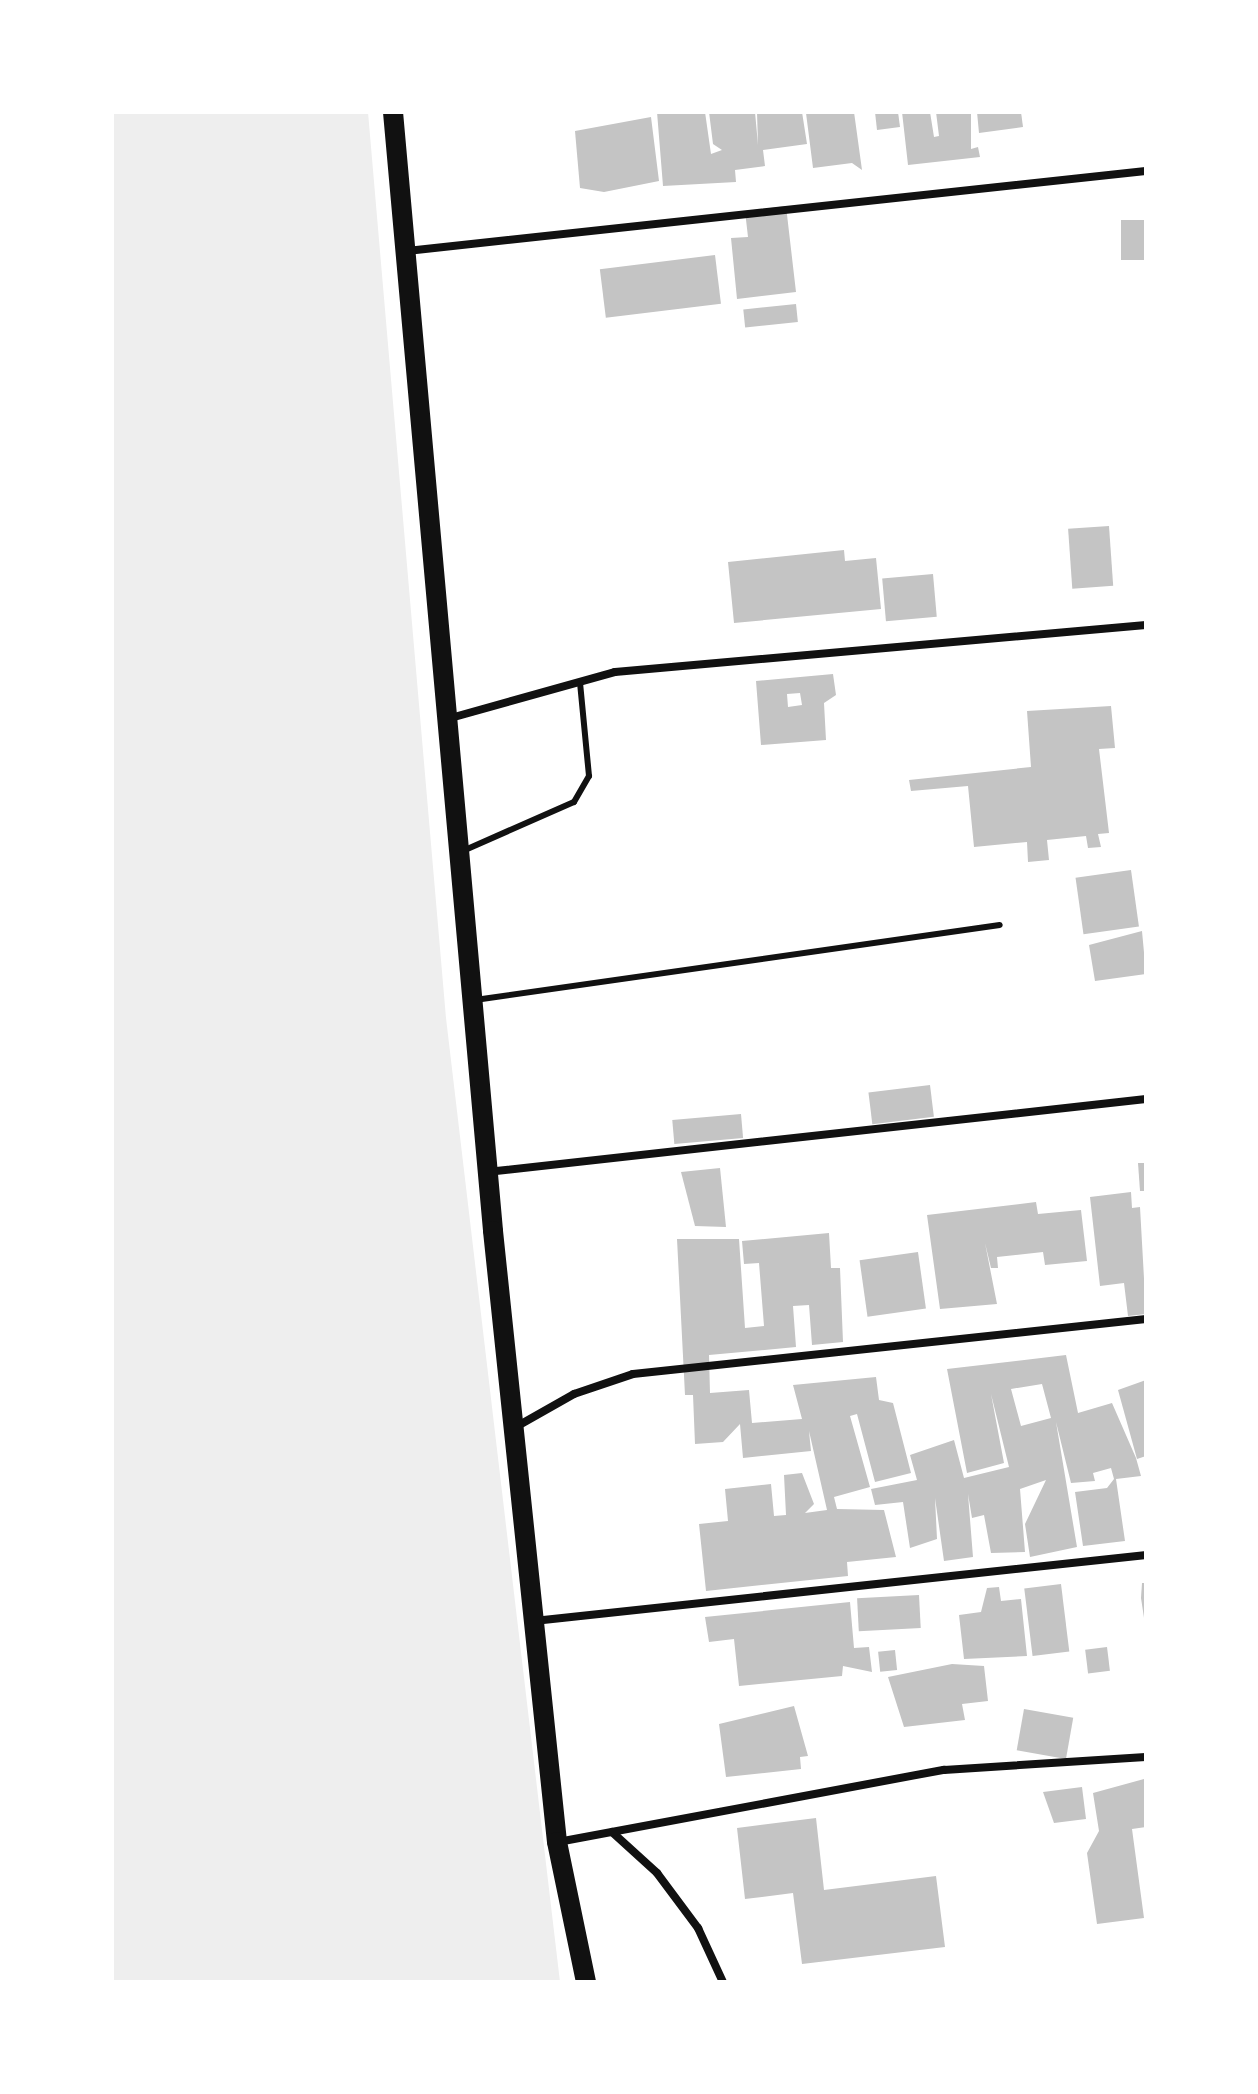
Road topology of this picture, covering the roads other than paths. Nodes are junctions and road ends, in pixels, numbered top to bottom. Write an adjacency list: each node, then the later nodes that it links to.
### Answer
1 (393, 112): 3 (main road)
2 (1146, 171): 3 (street)
3 (406, 252): 6 (main road)
4 (1146, 625): 5 (street)
5 (580, 682): 6 (street); 7 (lane)
6 (447, 719): 7 (main road)
7 (459, 853): 9 (main road)
8 (1000, 925): 9 (lane)
9 (472, 1000): 11 (main road)
10 (1146, 1099): 11 (street)
11 (487, 1172): 13 (main road)
12 (1146, 1319): 13 (street)
13 (514, 1428): 15 (main road)
14 (1146, 1555): 15 (street)
15 (534, 1621): 18 (main road)
16 (1146, 1757): 17 (street)
17 (612, 1832): 18 (street); 20 (street)
18 (557, 1842): 19 (main road)
19 (586, 1982)
20 (723, 1982)

